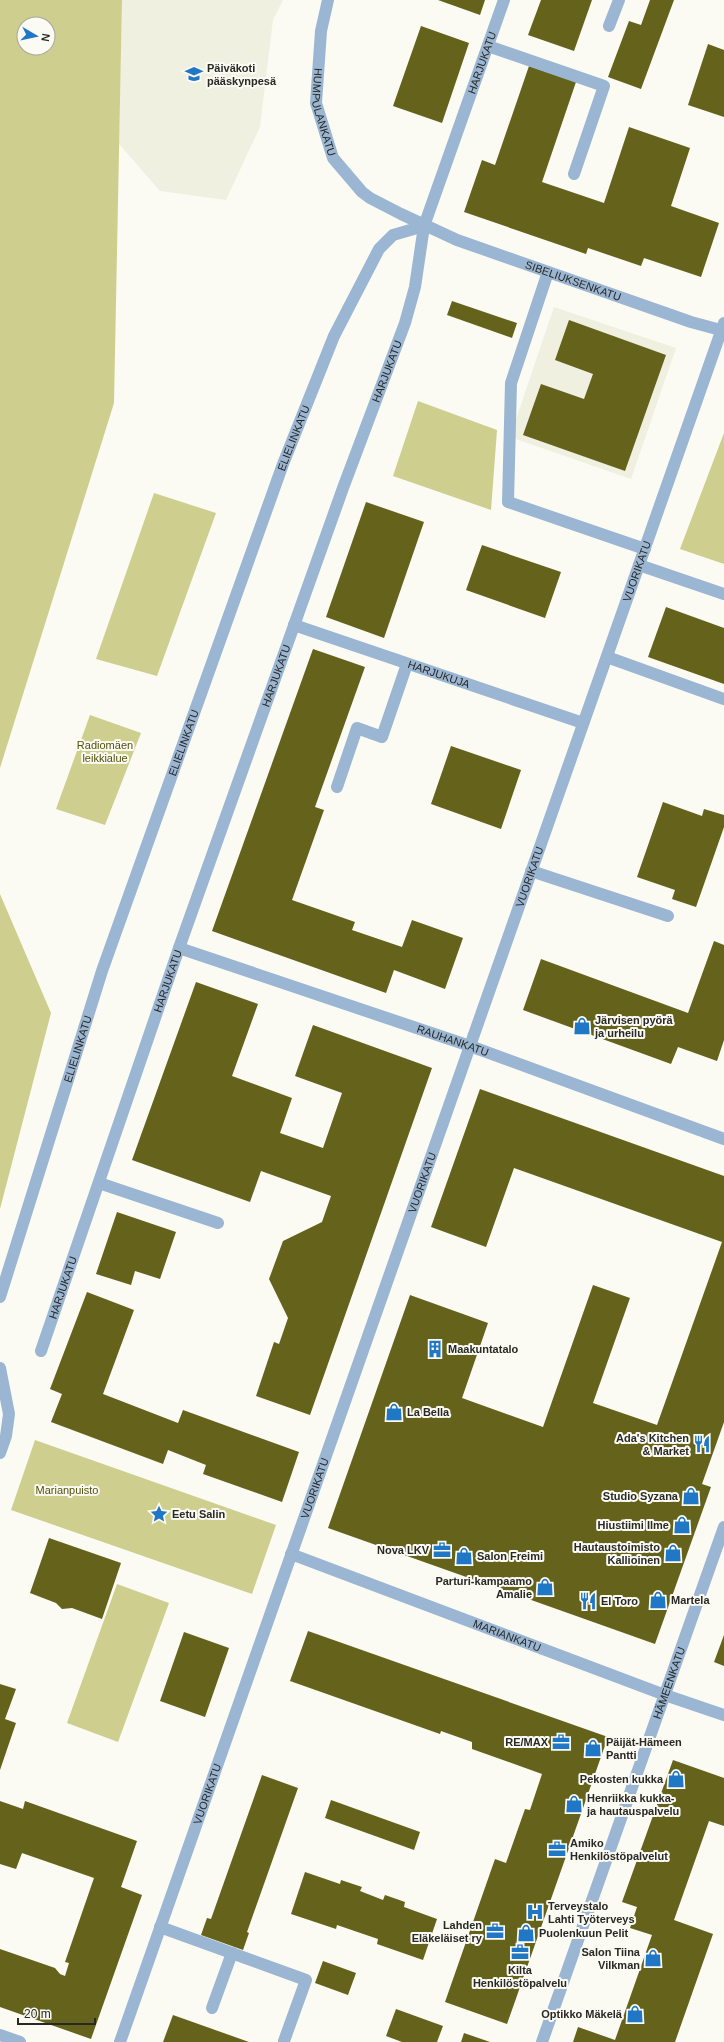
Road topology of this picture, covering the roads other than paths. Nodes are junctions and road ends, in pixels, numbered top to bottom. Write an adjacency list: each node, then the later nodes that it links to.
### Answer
1 (328, 0): 7 (street, HUMPULANKATU)
2 (504, 0): 5 (street, HARJUKATU)
3 (619, 0): 4 (street)
4 (609, 26)
5 (488, 46): 6 (street); 7 (street, HARJUKATU)
6 (574, 174)
7 (424, 226): 8 (street, SIBELIUKSENKATU); 13 (street, HARJUKATU); 26 (street, ELIELINKATU)
8 (548, 272): 9 (street, SIBELIUKSENKATU); 10 (street)
9 (723, 328): 10 (street, VUORIKATU)
10 (644, 549): 11 (street, VUORIKATU)
11 (639, 565): 12 (street); 14 (street, VUORIKATU)
12 (724, 594)
13 (294, 625): 15 (street, HARJUKUJA); 21 (street, HARJUKATU)
14 (607, 657): 16 (street); 17 (street, VUORIKATU)
15 (407, 664): 17 (street, HARJUKUJA); 18 (street)
16 (724, 699)
17 (583, 723): 19 (street, VUORIKATU)
18 (337, 787)
19 (531, 871): 20 (street); 22 (street, VUORIKATU)
20 (668, 916)
21 (179, 948): 22 (street, RAUHANKATU); 24 (street, HARJUKATU)
22 (470, 1046): 23 (street, RAUHANKATU); 31 (street, VUORIKATU)
23 (724, 1139)
24 (99, 1183): 25 (street); 27 (street, HARJUKATU)
25 (218, 1223)
26 (0, 1297)
27 (41, 1351)
28 (0, 1368): 29 (street)
29 (0, 1453)
30 (724, 1527): 32 (street, HÄMEENKATU)
31 (291, 1554): 32 (street, MARIANKATU); 34 (street, VUORIKATU)
32 (665, 1695): 33 (street, MARIANKATU); 41 (street, HÄMEENKATU)
33 (724, 1715)
34 (160, 1927): 35 (street); 40 (street, VUORIKATU)
35 (232, 1953): 36 (street); 38 (street)
36 (212, 2008)
37 (0, 2035): 39 (street)
38 (284, 2040)
39 (20, 2042)
40 (120, 2042)
41 (542, 2042)

